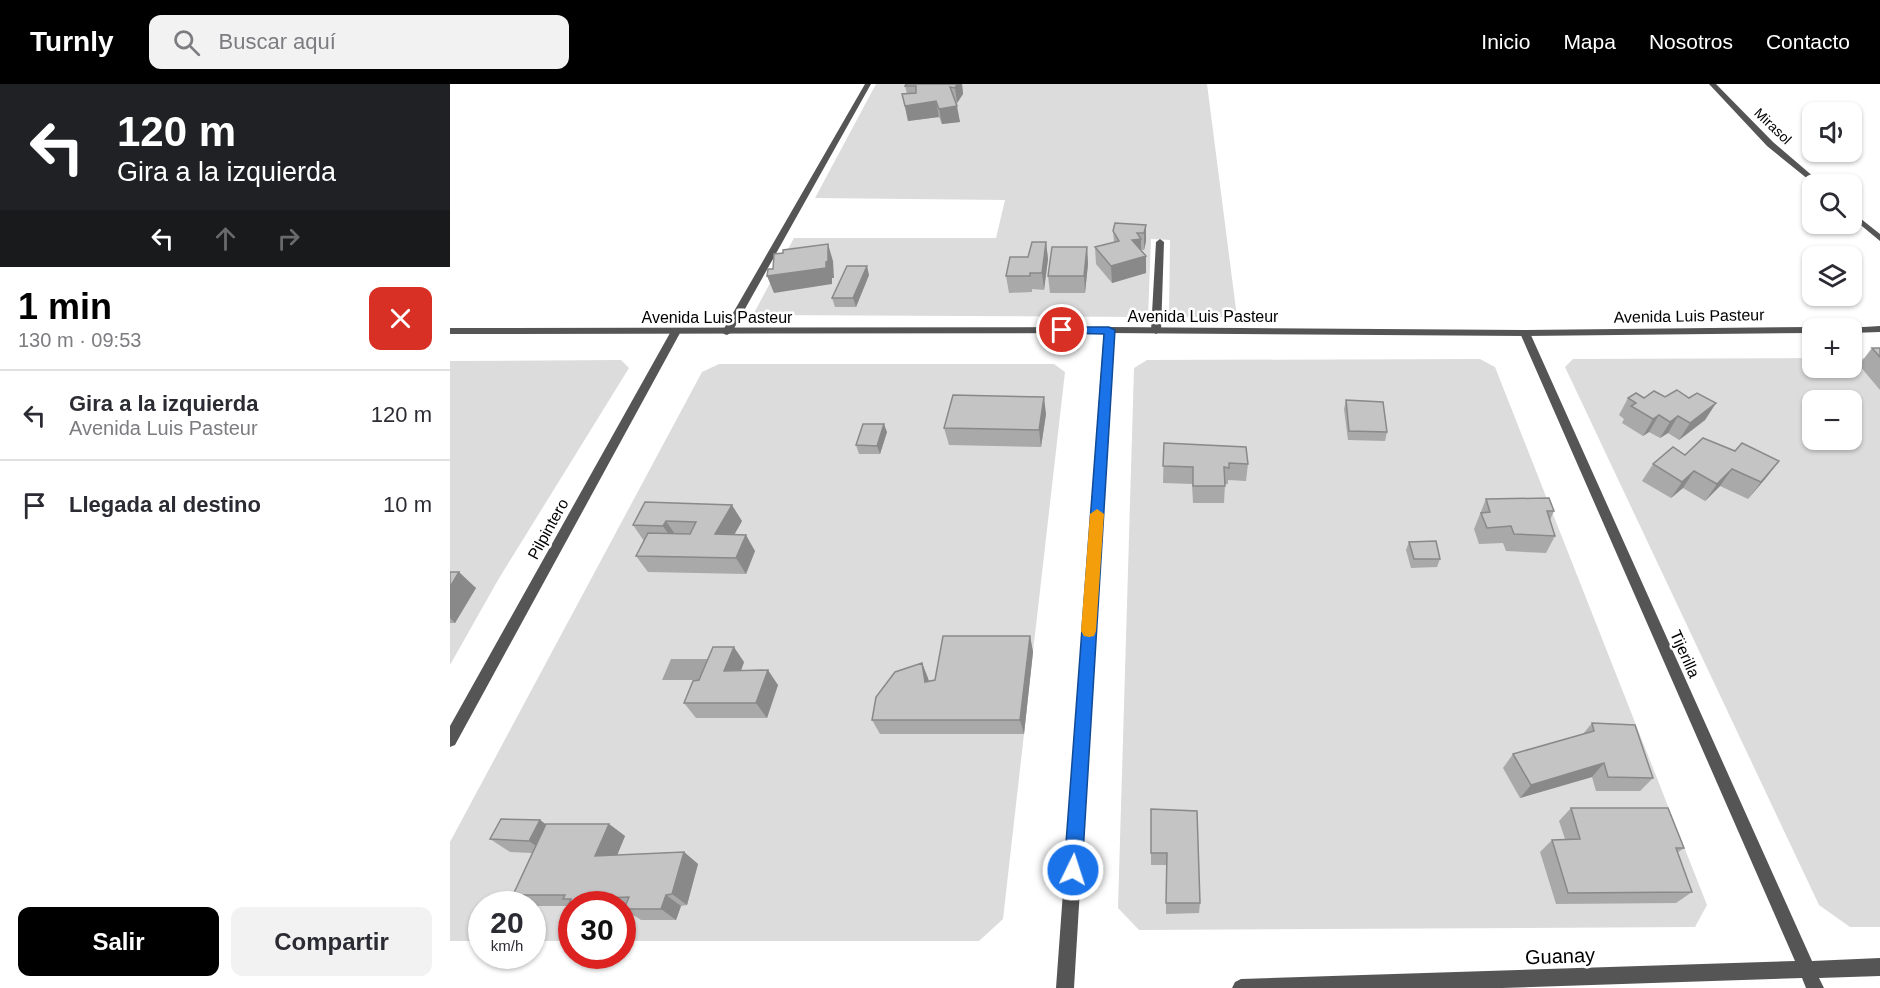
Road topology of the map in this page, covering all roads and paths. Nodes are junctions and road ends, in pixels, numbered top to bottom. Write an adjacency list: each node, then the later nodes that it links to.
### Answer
1 (868, 84): 13 (street)
2 (1712, 84): 3 (street, Mirasol)
3 (1806, 174)
4 (1862, 222): 5 (street)
5 (1880, 238)
6 (1160, 242): 12 (street)
7 (1880, 329): 10 (street)
8 (1109, 330): 12 (street, Avenida Luis Pasteur); 13 (street, Avenida Luis Pasteur); 19 (street)
9 (1802, 330): 15 (street, Avenida Luis Pasteur)
10 (1862, 330)
11 (450, 331): 14 (street, Avenida Luis Pasteur)
12 (1156, 331): 15 (street, Avenida Luis Pasteur)
13 (727, 332): 14 (street, Avenida Luis Pasteur)
14 (675, 333): 16 (street, Pilpintero)
15 (1525, 333): 18 (street, Tijerilla)
16 (450, 740)
17 (1880, 967): 18 (street, Guanay)
18 (1806, 969): 20 (street, Guanay); 21 (street, Tijerilla)
19 (1065, 988)
20 (1240, 988)
21 (1815, 988)

